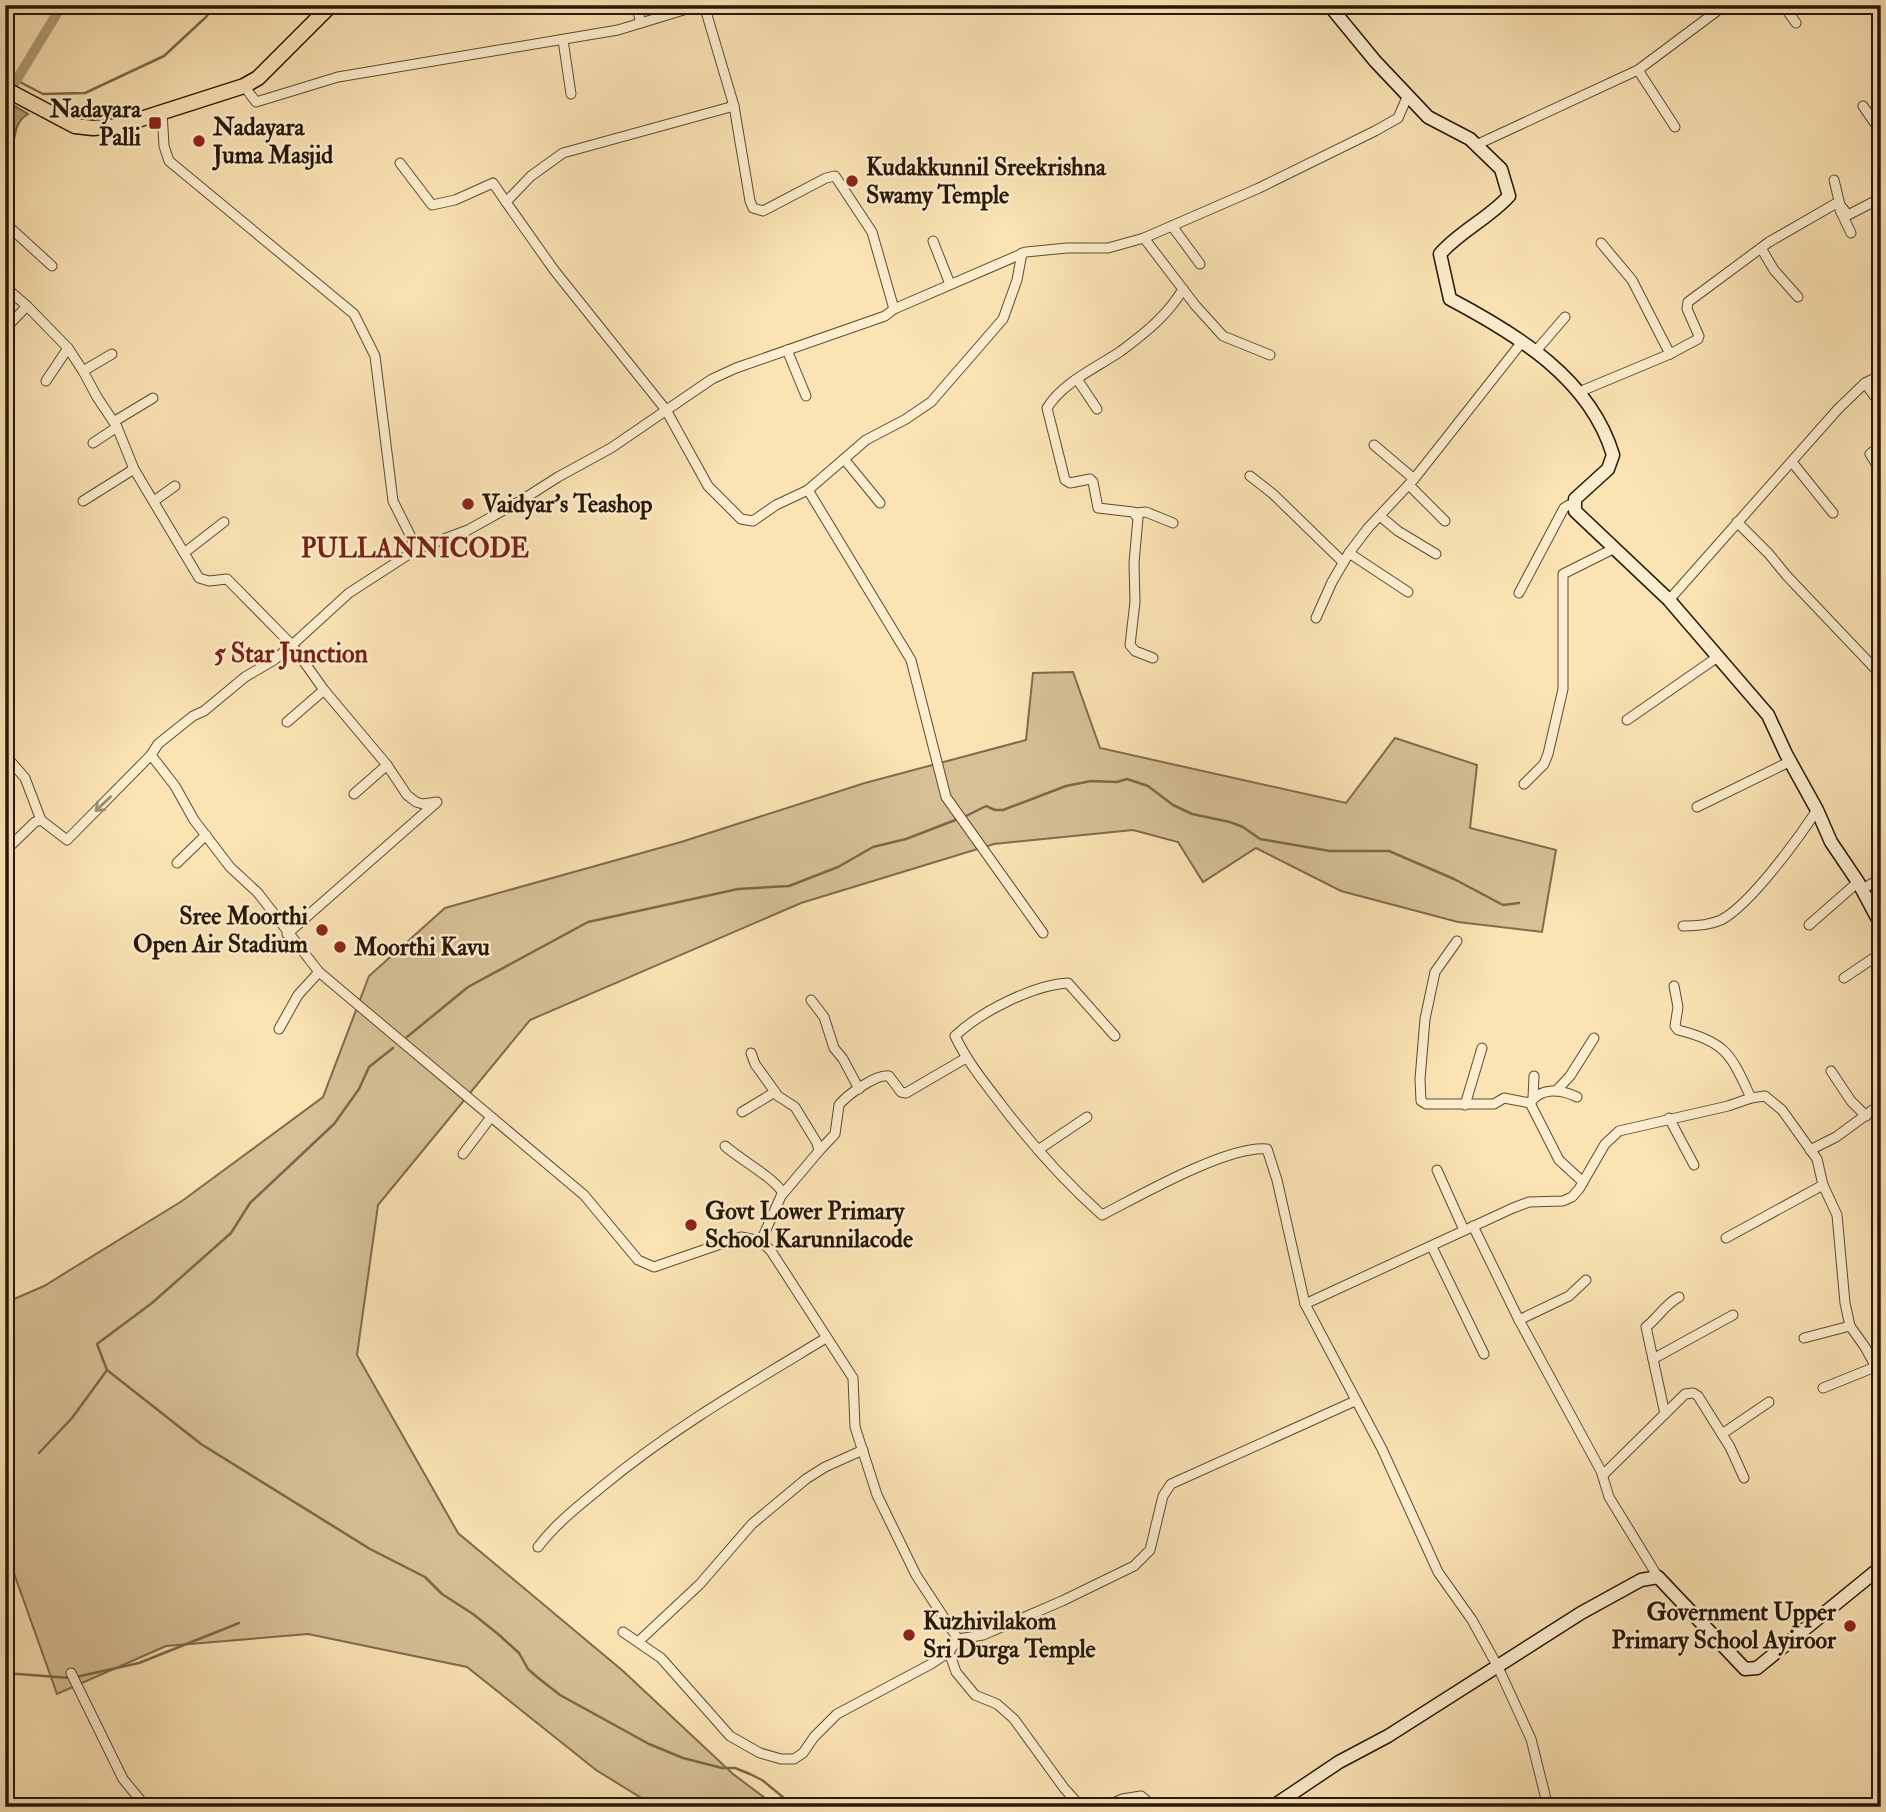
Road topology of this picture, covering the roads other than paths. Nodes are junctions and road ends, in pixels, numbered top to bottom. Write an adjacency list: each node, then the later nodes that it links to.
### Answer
1 (331, 5): 11 (main road)
2 (636, 5): 7 (street)
3 (702, 5): 7 (street); 15 (street)
4 (1329, 5): 14 (main road)
5 (1725, 5): 10 (street)
6 (1783, 5): 8 (street)
7 (641, 23): 9 (street)
8 (1796, 23)
9 (563, 40): 11 (street); 13 (street)
10 (1639, 70): 18 (street); 20 (street)
11 (244, 86): 17 (main road)
12 (5, 89): 17 (main road)
13 (571, 94)
14 (1408, 95): 20 (main road); 27 (street)
15 (734, 106): 24 (street); 41 (street)
16 (1863, 106): 19 (street)
17 (162, 111): 86 (street)
18 (1675, 127)
19 (1881, 132)
20 (1476, 145): 44 (main road)
21 (400, 163): 24 (street)
22 (1834, 180): 25 (street)
23 (1881, 198): 25 (street)
24 (506, 202): 61 (street)
25 (1839, 205): 28 (street); 32 (street)
26 (5, 223): 35 (street)
27 (1172, 226): 29 (street); 34 (street)
28 (1851, 233)
29 (1144, 238): 33 (street); 38 (street)
30 (933, 241): 36 (street)
31 (1601, 243): 49 (street)
32 (1760, 248): 39 (street); 49 (street)
33 (1022, 253): 36 (street); 66 (street)
34 (1200, 264)
35 (52, 266)
36 (950, 284): 41 (street)
37 (5, 287): 40 (street)
38 (1183, 289): 50 (street); 53 (street)
39 (1798, 297)
40 (27, 306): 43 (street); 45 (street)
41 (894, 309): 46 (street)
42 (1565, 317): 47 (street)
43 (5, 329)
44 (1522, 342): 47 (main road); 71 (street)
45 (68, 348): 51 (street); 54 (street)
46 (787, 349): 57 (street); 61 (street)
47 (1535, 352): 56 (main road)
48 (112, 354): 51 (street)
49 (1670, 354): 56 (street)
50 (1270, 355)
51 (83, 371): 62 (street)
52 (1881, 375): 55 (street)
53 (1077, 379): 60 (street); 78 (street)
54 (46, 381)
55 (1865, 383): 59 (street); 67 (street)
56 (1579, 392): 77 (main road)
57 (806, 396)
58 (152, 398): 62 (street)
59 (1881, 405)
60 (1097, 409)
61 (666, 410): 73 (street); 86 (street)
62 (116, 424): 63 (street); 68 (street)
63 (93, 443)
64 (1881, 444): 69 (street)
65 (1374, 445): 71 (street)
66 (844, 459): 73 (street); 76 (street)
67 (1792, 463): 79 (street); 83 (street)
68 (134, 469): 74 (street); 75 (street)
69 (1881, 472)
70 (1250, 476): 90 (street)
71 (1411, 482): 80 (street); 81 (street)
72 (175, 486): 74 (street)
73 (808, 490): 119 (street)
74 (154, 500): 88 (street)
75 (83, 501)
76 (880, 503)
77 (1574, 506): 85 (main road); 92 (street)
78 (1135, 513): 84 (street); 97 (street)
79 (1833, 513)
80 (1380, 516): 87 (street); 89 (street)
81 (1445, 521)
82 (225, 522): 88 (street)
83 (1737, 522): 93 (street); 98 (street)
84 (1173, 523)
85 (1615, 548): 93 (main road); 106 (street)
86 (417, 549): 95 (street)
87 (1349, 552): 90 (street); 91 (street)
88 (184, 553): 95 (street)
89 (1436, 554)
90 (1343, 562): 94 (street)
91 (1408, 592)
92 (1519, 593)
93 (1669, 600): 96 (main road)
94 (1316, 618)
95 (292, 645): 99 (street); 103 (street)
96 (1719, 656): 100 (street); 104 (main road)
97 (1153, 658)
98 (1881, 675)
99 (324, 691): 101 (street); 105 (street)
100 (1627, 720)
101 (287, 722)
102 (5, 755): 110 (street)
103 (150, 755): 110 (street, one-way to 110); 111 (street)
104 (1791, 761): 108 (street); 109 (main road)
105 (387, 765): 107 (street); 120 (street)
106 (1524, 784)
107 (354, 794)
108 (1697, 807)
109 (1817, 810): 115 (main road); 118 (street)
110 (41, 821): 112 (street)
111 (205, 835): 113 (street); 120 (street)
112 (5, 851)
113 (177, 863)
114 (1881, 878): 115 (street)
115 (1860, 886): 116 (street); 117 (main road)
116 (1809, 925)
117 (1881, 925)
118 (1683, 926)
119 (1043, 933)
120 (288, 934): 123 (street)
121 (1457, 941): 141 (street)
122 (1881, 953): 124 (street)
123 (319, 972): 127 (street); 145 (street)
124 (1844, 978)
125 (1674, 986): 139 (street)
126 (811, 1000): 135 (street)
127 (279, 1029)
128 (1115, 1036): 132 (street)
129 (1594, 1038): 136 (street)
130 (1482, 1048): 141 (street)
131 (751, 1053): 137 (street)
132 (966, 1058): 135 (street); 149 (street)
133 (1831, 1071): 144 (street)
134 (1534, 1076): 140 (street)
135 (859, 1089): 151 (street)
136 (1556, 1090): 138 (street); 140 (street)
137 (775, 1092): 143 (street); 151 (street)
138 (1577, 1097)
139 (1751, 1098): 147 (street); 150 (street)
140 (1532, 1100): 141 (street); 155 (street)
141 (1465, 1104)
142 (1881, 1104): 144 (street)
143 (742, 1112)
144 (1866, 1116): 150 (street)
145 (491, 1117): 152 (street); 160 (street)
146 (1087, 1117): 149 (street)
147 (1669, 1118): 153 (street); 155 (street)
148 (725, 1146): 157 (street)
149 (1038, 1150): 164 (street)
150 (1810, 1150): 156 (street)
151 (819, 1151): 157 (street)
152 (463, 1154)
153 (1694, 1165)
154 (1437, 1170): 158 (street)
155 (1583, 1182): 158 (street)
156 (1823, 1185): 159 (street); 167 (street)
157 (783, 1193): 160 (street)
158 (1468, 1228): 161 (street); 166 (street)
159 (1726, 1238)
160 (761, 1241): 168 (street)
161 (1432, 1247): 164 (street); 170 (street)
162 (1586, 1279): 166 (street)
163 (1679, 1297): 171 (street)
164 (1305, 1304): 175 (street)
165 (1733, 1315): 171 (street)
166 (1519, 1320): 180 (street)
167 (1850, 1326): 169 (street); 172 (street)
168 (826, 1338): 179 (street); 182 (street)
169 (1804, 1338)
170 (1484, 1354)
171 (1653, 1359): 177 (street)
172 (1875, 1367): 173 (street); 174 (street)
173 (1881, 1376)
174 (1823, 1388)
175 (1356, 1401): 186 (street); 189 (street)
176 (1769, 1402): 178 (street)
177 (1665, 1414): 178 (street); 180 (street)
178 (1722, 1434): 181 (street)
179 (863, 1450): 186 (street); 187 (street)
180 (1603, 1475): 184 (street)
181 (1744, 1478)
182 (538, 1547)
183 (1881, 1567): 184 (main road)
184 (1658, 1577): 189 (main road)
185 (623, 1632): 187 (street)
186 (958, 1639): 188 (street)
187 (638, 1642): 188 (street)
188 (949, 1652): 192 (street)
189 (1498, 1667): 195 (main road); 196 (street)
190 (71, 1673): 191 (street)
191 (146, 1807)
192 (1081, 1807)
193 (1104, 1807): 194 (street)
194 (1154, 1807)
195 (1272, 1807)
196 (1548, 1807)

